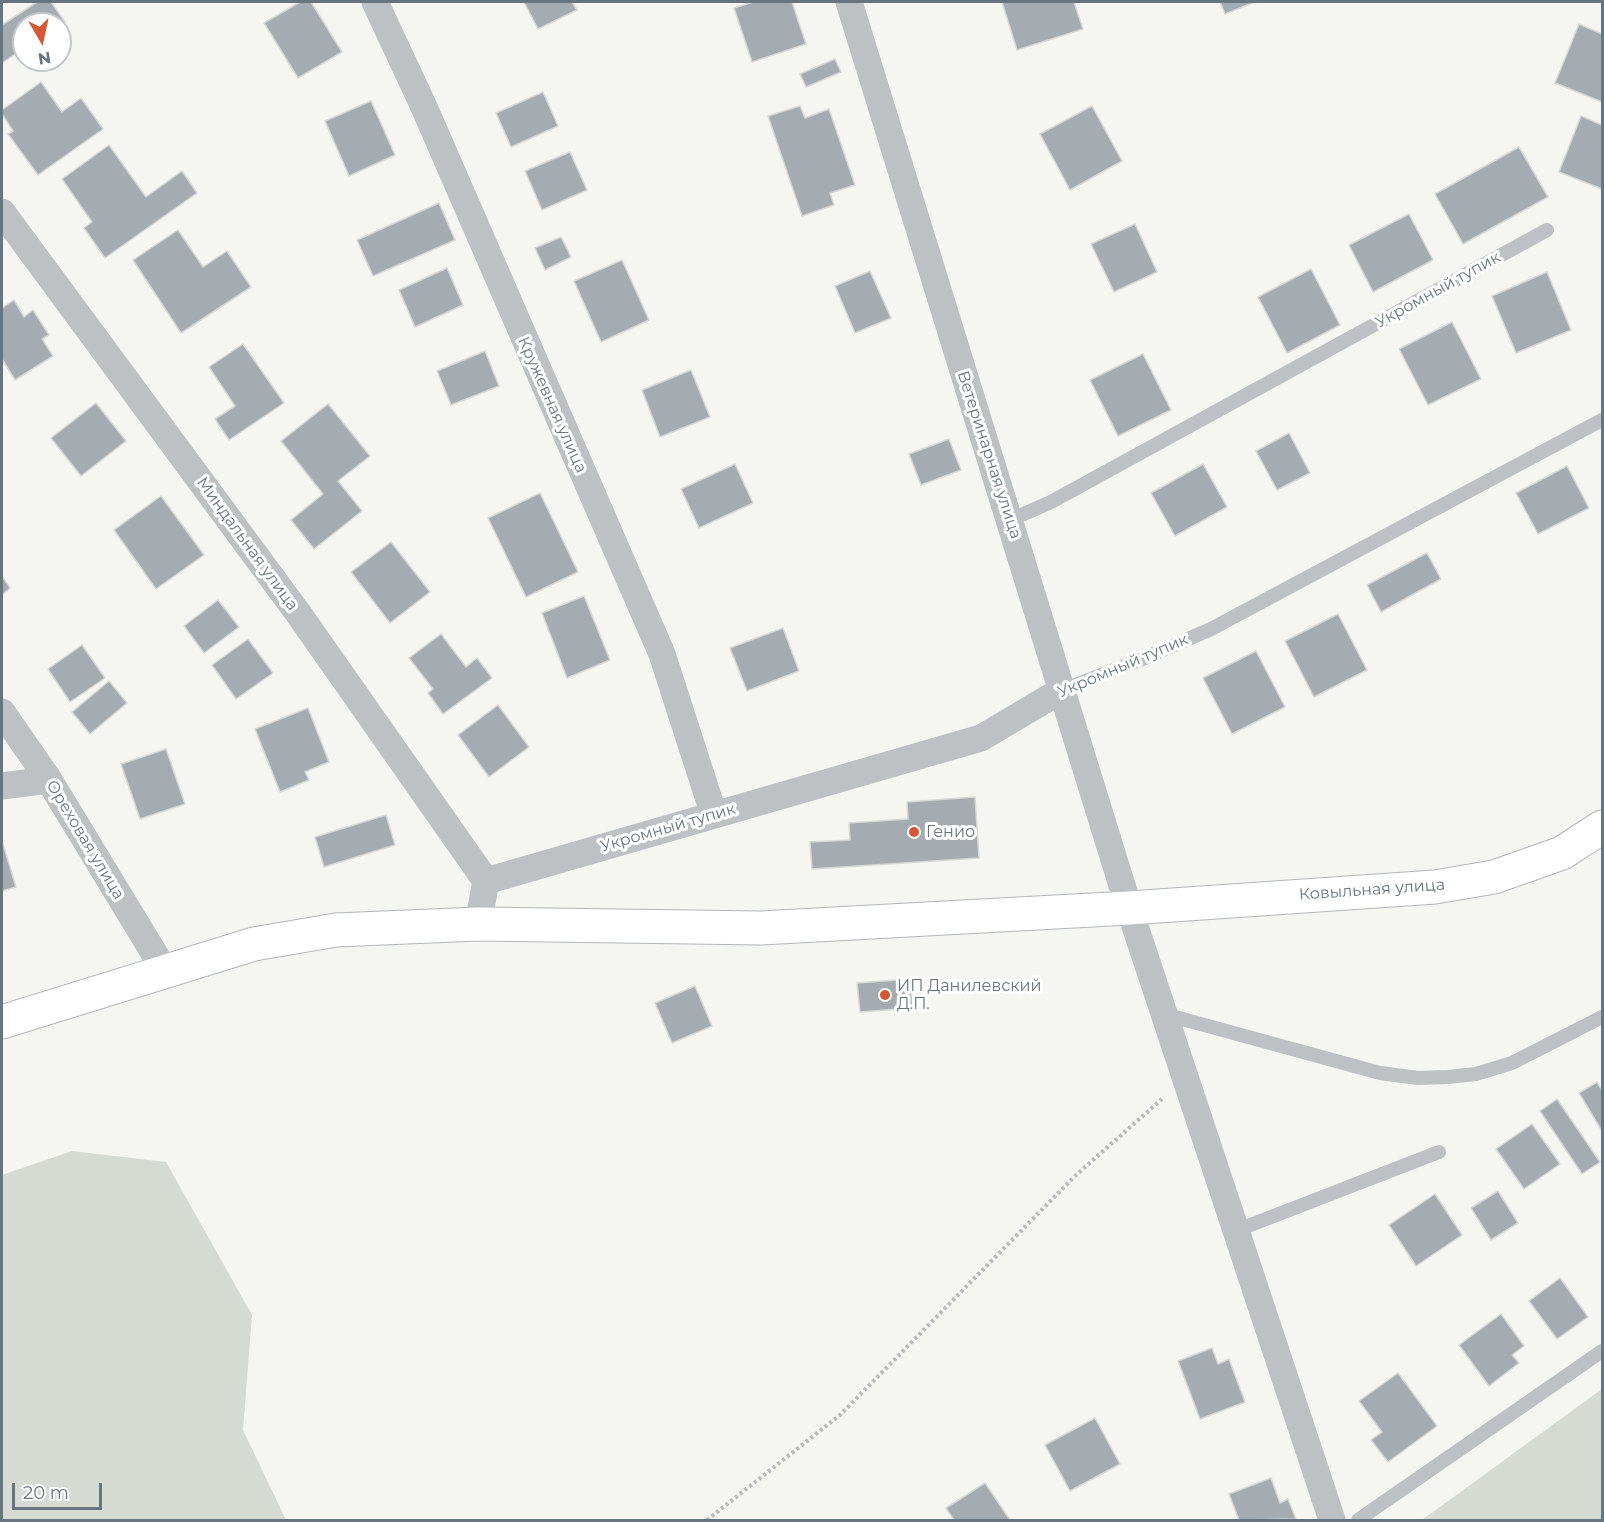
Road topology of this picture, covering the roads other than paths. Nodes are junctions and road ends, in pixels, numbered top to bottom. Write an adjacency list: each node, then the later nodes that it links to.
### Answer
1 (375, 2): 11 (street, Кружевная улица)
2 (849, 2): 6 (street, Ветеринарная улица)
3 (2, 212): 13 (street, Миндальная улица)
4 (1547, 230): 6 (lane, Укромный тупик)
5 (1602, 420): 7 (lane, Укромный тупик)
6 (1010, 520): 7 (street, Ветеринарная улица)
7 (1062, 690): 11 (street, Укромный тупик); 14 (street, Ветеринарная улица)
8 (2, 712): 9 (street, Ореховая улица)
9 (49, 780): 10 (street); 16 (street, Ореховая улица)
10 (2, 786)
11 (714, 815): 13 (street, Укромный тупик)
12 (1602, 827): 14 (street, Ковыльная улица)
13 (486, 881): 15 (street)
14 (1129, 908): 15 (street, Ковыльная улица); 17 (street, Ветеринарная улица)
15 (478, 924): 16 (street, Ковыльная улица)
16 (165, 971): 19 (street, Ковыльная улица)
17 (1163, 1014): 18 (lane); 21 (street, Ветеринарная улица)
18 (1602, 1017)
19 (2, 1022)
20 (1439, 1152): 21 (lane)
21 (1235, 1231): 23 (street, Ветеринарная улица)
22 (1602, 1351): 24 (lane)
23 (1332, 1521)
24 (1358, 1521)

